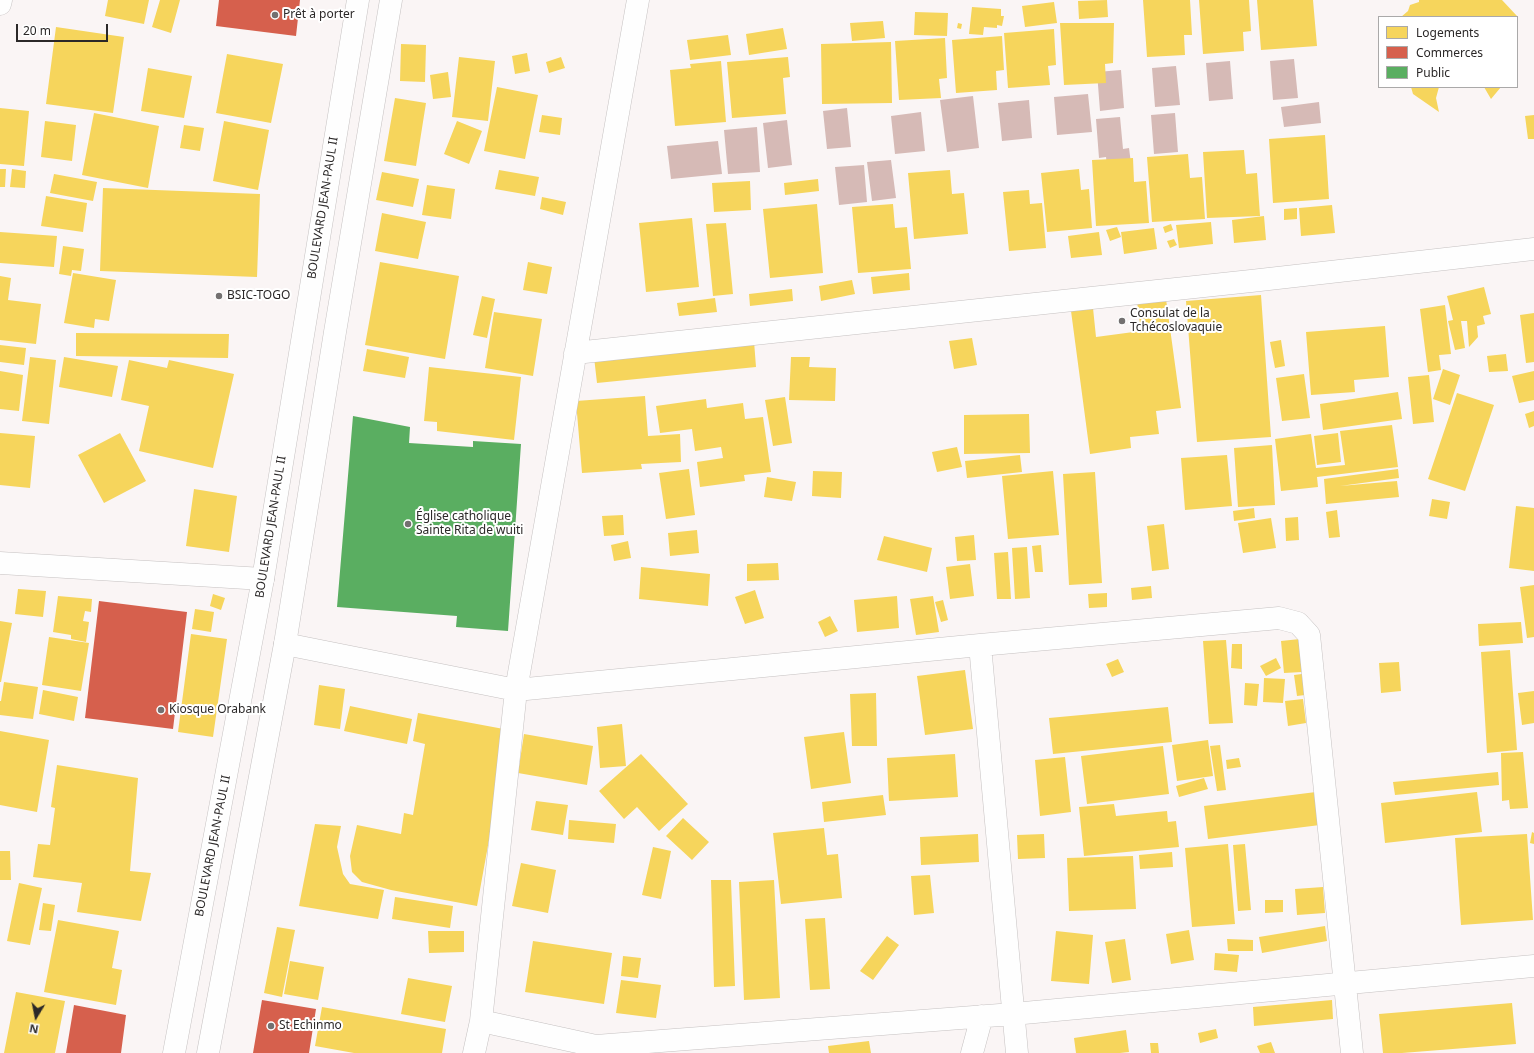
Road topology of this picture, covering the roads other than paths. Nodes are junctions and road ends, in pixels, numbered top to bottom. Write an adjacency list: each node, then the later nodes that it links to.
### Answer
1 (1, 0): 7 (street)
2 (358, 0): 11 (street, BOULEVARD JEAN-PAUL II)
3 (391, 0): 12 (street)
4 (623, 0): 5 (street)
5 (638, 0): 6 (street); 9 (street)
6 (642, 0)
7 (0, 4)
8 (1534, 249): 9 (street)
9 (575, 353): 14 (street)
10 (0, 563): 11 (street)
11 (263, 579): 20 (street, BOULEVARD JEAN-PAUL II)
12 (285, 644): 14 (street); 21 (street)
13 (980, 644): 14 (street); 16 (street); 17 (street)
14 (516, 690): 19 (street)
15 (1534, 966): 16 (street)
16 (1345, 984): 17 (street); 25 (street)
17 (1013, 1014): 18 (street); 24 (street)
18 (982, 1016): 19 (street); 23 (street)
19 (481, 1021): 22 (street)
20 (174, 1053)
21 (208, 1053)
22 (474, 1053)
23 (972, 1053)
24 (1017, 1053)
25 (1352, 1053)

